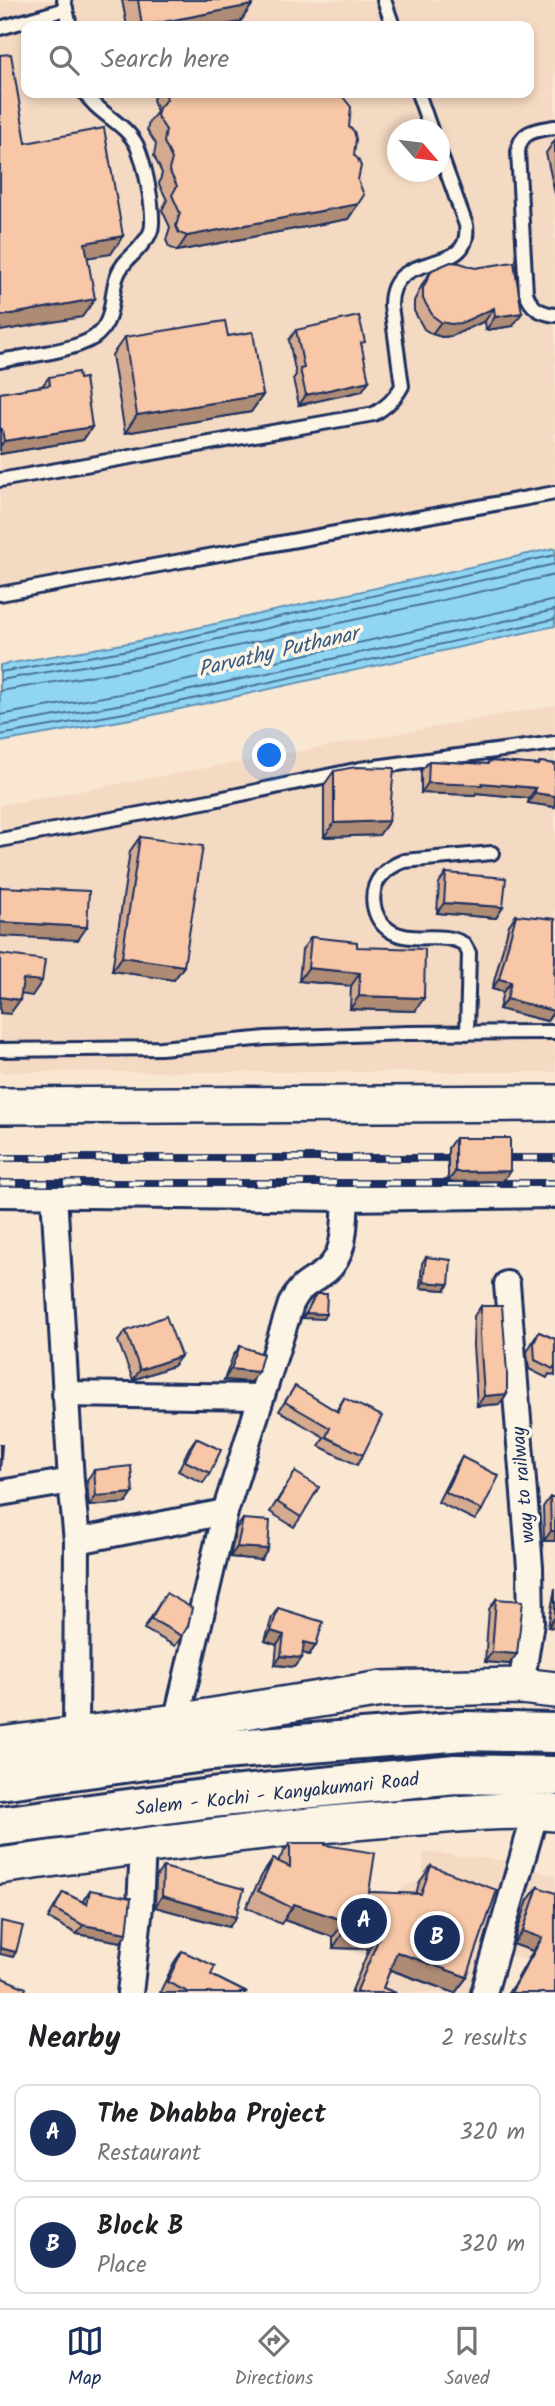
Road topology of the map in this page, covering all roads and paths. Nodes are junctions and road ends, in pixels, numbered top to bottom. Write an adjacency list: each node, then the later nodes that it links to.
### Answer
1 (384, 0): 3 (lane)
2 (65, 4): 4 (lane)
3 (391, 21)
4 (0, 28)
5 (88, 98): 11 (lane)
6 (420, 98): 7 (lane)
7 (427, 119)
8 (555, 127): 10 (lane)
9 (450, 182): 12 (lane)
10 (555, 315)
11 (0, 361)
12 (0, 480)
13 (555, 493): 14 (lane)
14 (0, 594)
15 (555, 743): 16 (lane)
16 (0, 840)
17 (492, 853): 18 (lane)
18 (467, 1032): 19 (lane); 20 (lane)
19 (555, 1032)
20 (0, 1050)
21 (555, 1103): 22 (street)
22 (0, 1106)
23 (0, 1194): 24 (street)
24 (54, 1194): 26 (street); 28 (street)
25 (555, 1195): 26 (street)
26 (346, 1198): 29 (street)
27 (507, 1284): 34 (street, way to railway)
28 (65, 1394): 29 (street); 30 (street)
29 (261, 1397): 32 (street)
30 (71, 1481): 31 (street); 33 (street)
31 (0, 1493)
32 (225, 1512): 33 (street); 35 (street)
33 (77, 1541): 37 (street)
34 (538, 1688): 35 (street)
35 (176, 1722): 37 (street)
36 (555, 1733): 40 (highway)
37 (76, 1736): 38 (street)
38 (0, 1745)
39 (555, 1776): 42 (highway, Salem - Kochi - Kanyakumari Road)
40 (0, 1780)
41 (545, 1812): 43 (street); 46 (street)
42 (0, 1826)
43 (143, 1846): 44 (street); 45 (street)
44 (0, 1867)
45 (130, 1993)
46 (484, 1993)

